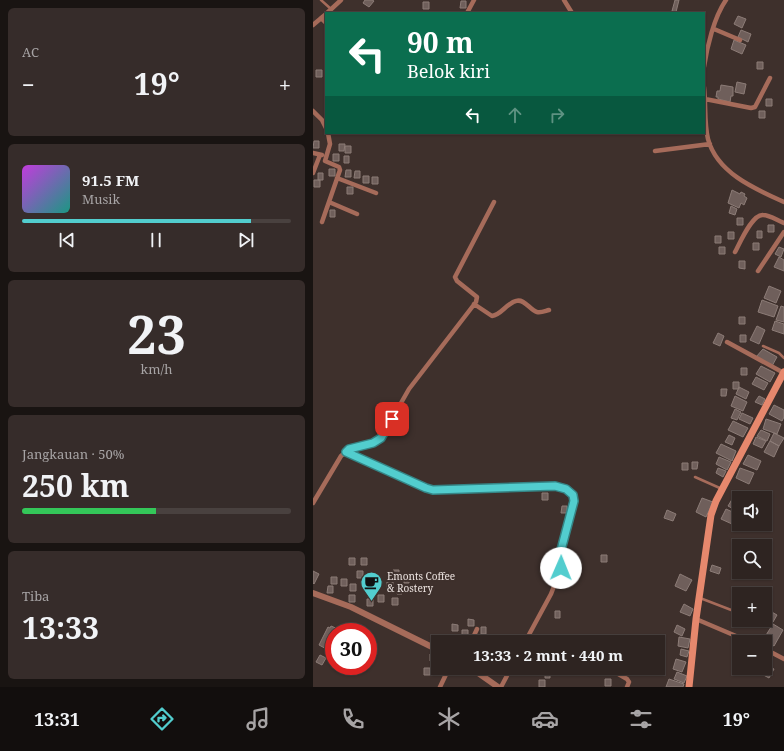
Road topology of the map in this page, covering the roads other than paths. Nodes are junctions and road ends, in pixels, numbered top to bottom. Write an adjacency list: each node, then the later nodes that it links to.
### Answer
1 (321, 0): 6 (lane)
2 (474, 0): 7 (street)
3 (564, 0): 8 (street)
4 (726, 0): 13 (street)
5 (339, 1): 6 (street)
6 (328, 12)
7 (468, 12)
8 (571, 12)
9 (325, 15): 10 (street)
10 (321, 18): 11 (street); 12 (street)
11 (325, 22)
12 (313, 26)
13 (714, 29): 14 (street); 15 (street)
14 (740, 40)
15 (705, 63)
16 (770, 78): 17 (street)
17 (705, 99): 21 (street)
18 (313, 111): 19 (street)
19 (325, 126)
20 (328, 134): 25 (street)
21 (710, 144): 22 (street); 31 (street)
22 (655, 151)
23 (313, 153): 24 (street)
24 (320, 155): 25 (street); 26 (street)
25 (326, 156): 27 (street)
26 (313, 173)
27 (337, 178): 28 (street); 29 (street)
28 (375, 193)
29 (329, 202): 32 (street); 33 (street)
30 (494, 202): 38 (street)
31 (784, 202)
32 (357, 214)
33 (322, 222)
34 (784, 223): 36 (street)
35 (784, 232): 37 (street)
36 (735, 252)
37 (758, 271)
38 (474, 304): 39 (street); 44 (street)
39 (549, 310)
40 (727, 342): 43 (street)
41 (763, 346): 42 (lane)
42 (784, 358)
43 (784, 373): 46 (main road)
44 (346, 452): 47 (street); 54 (street)
45 (695, 477): 46 (lane)
46 (722, 490): 49 (main road)
47 (313, 503)
48 (313, 594): 56 (street)
49 (699, 597): 50 (lane); 51 (main road)
50 (732, 610)
51 (696, 620): 55 (street); 68 (main road)
52 (477, 629): 53 (street)
53 (474, 635)
54 (529, 635)
55 (732, 635)
56 (431, 647)
57 (772, 653): 58 (street)
58 (784, 659)
59 (446, 675): 64 (street)
60 (479, 675): 63 (street)
61 (507, 675): 66 (street)
62 (620, 675): 67 (street)
63 (490, 685): 65 (street)
64 (440, 687)
65 (498, 687)
66 (501, 687)
67 (627, 687)
68 (689, 687)

